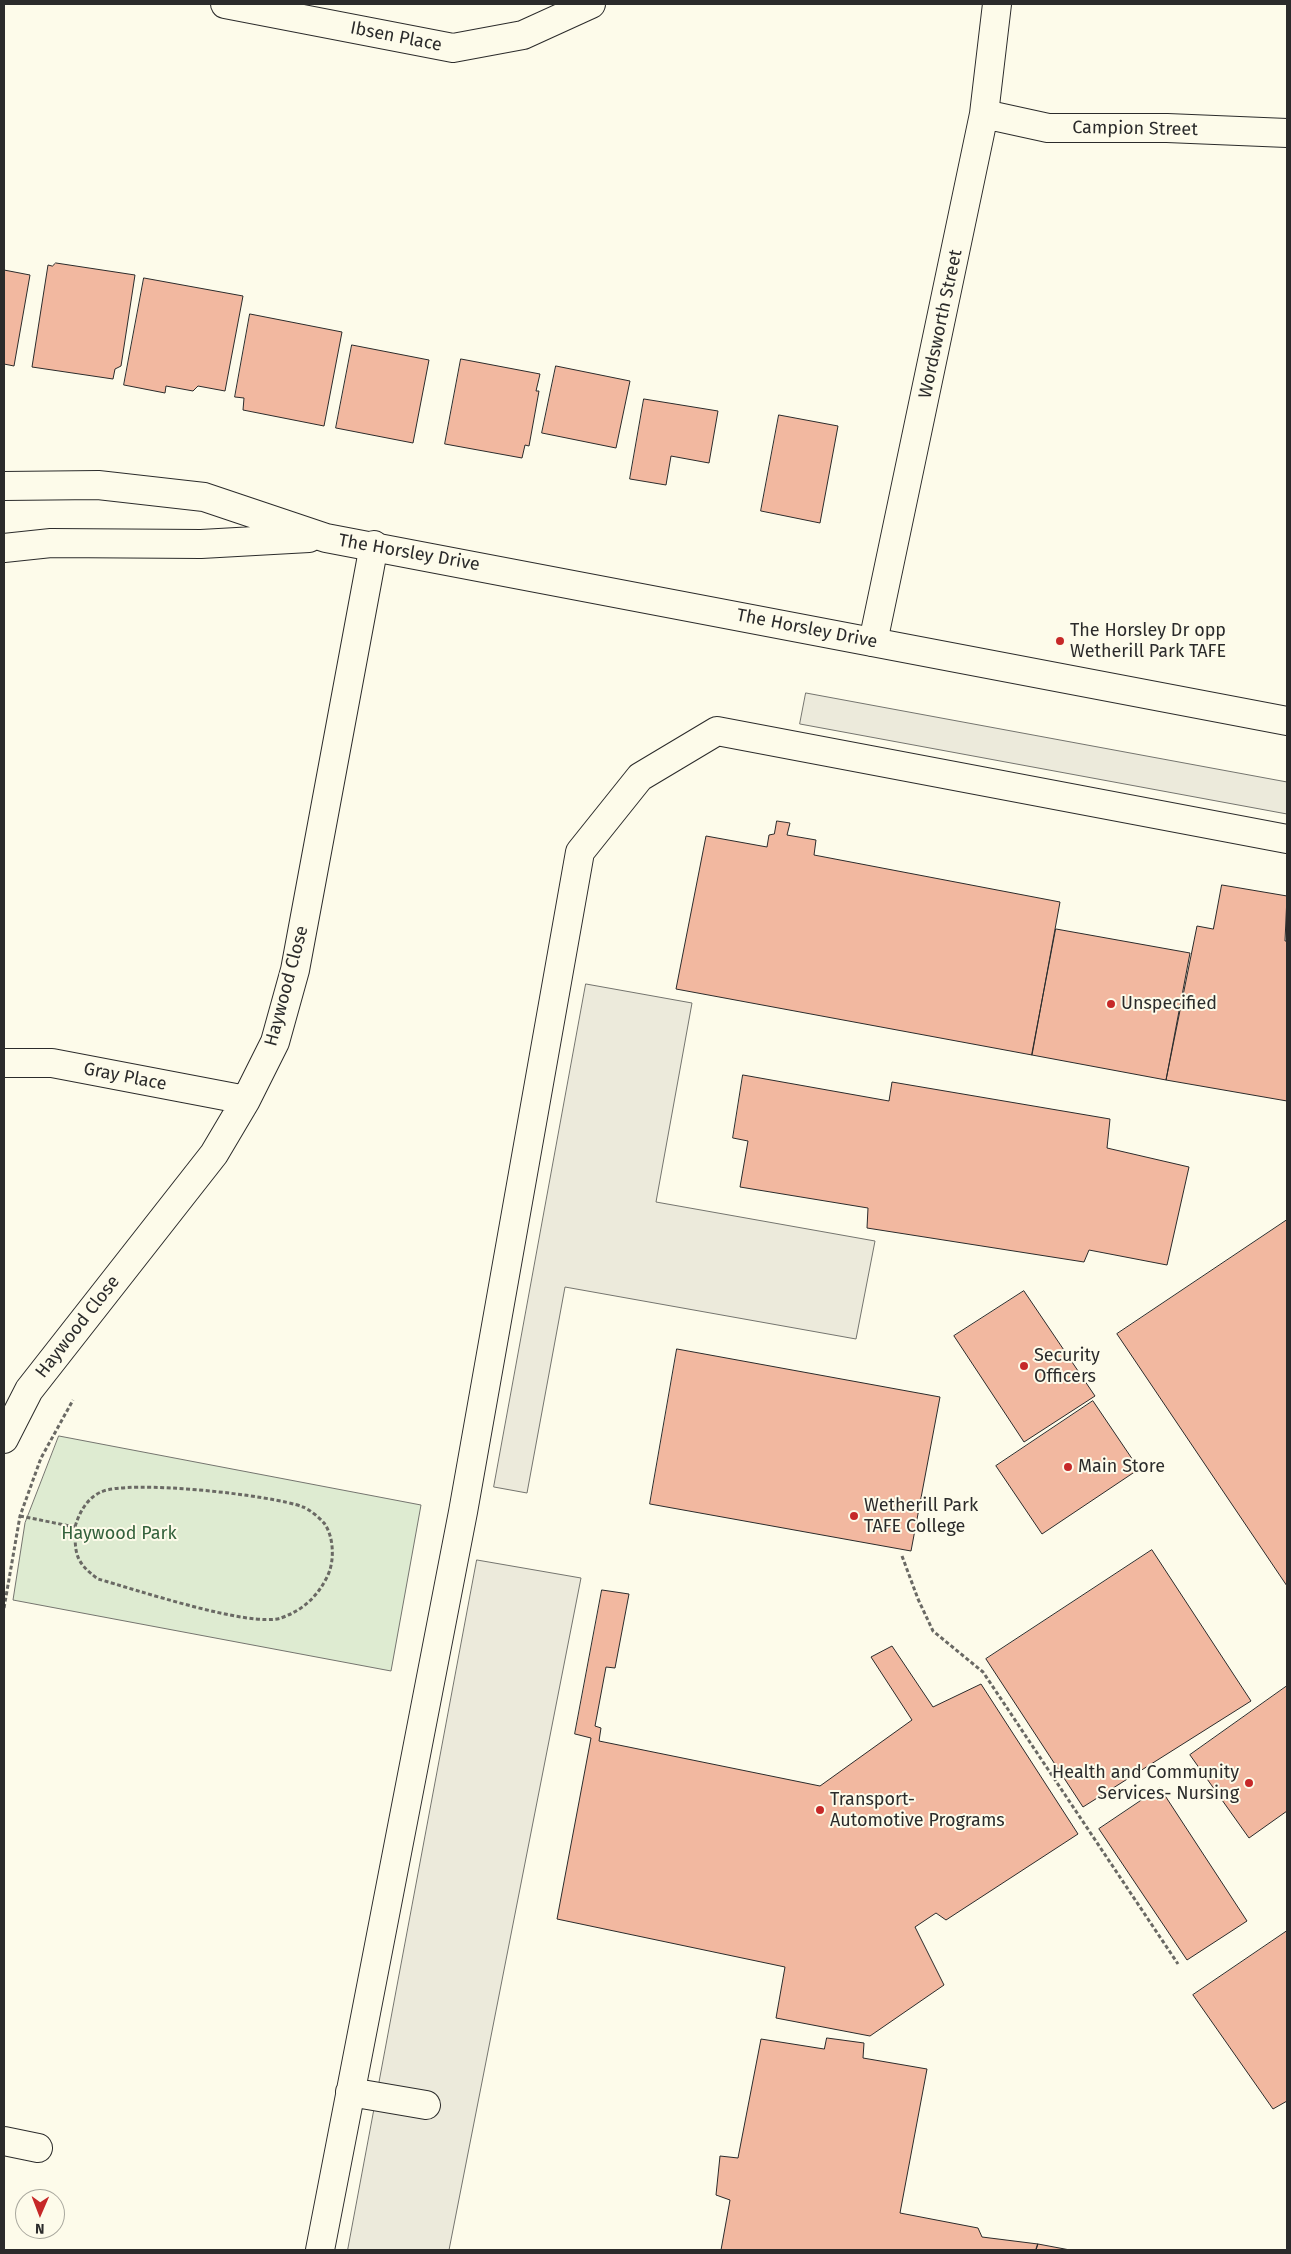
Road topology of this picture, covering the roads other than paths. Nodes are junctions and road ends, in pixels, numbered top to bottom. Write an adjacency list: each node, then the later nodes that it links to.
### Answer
1 (225, 4): 2 (street, Ibsen Place)
2 (591, 4)
3 (997, 4): 4 (street, Wordsworth Street)
4 (984, 114): 5 (street, Campion Street); 10 (street, Wordsworth Street)
5 (1287, 133)
6 (4, 486): 7 (street, The Horsley Drive)
7 (326, 538): 8 (street, The Horsley Drive); 9 (street, The Horsley Drive)
8 (374, 545): 10 (street, The Horsley Drive); 14 (street, Haywood Close)
9 (4, 548)
10 (873, 642): 11 (street, The Horsley Drive)
11 (1287, 721)
12 (1287, 839): 16 (street)
13 (4, 1063): 14 (street, Gray Place)
14 (246, 1100): 15 (street, Haywood Close)
15 (4, 1439)
16 (350, 2092): 17 (street); 20 (street)
17 (426, 2105)
18 (4, 2141): 19 (street)
19 (38, 2148)
20 (320, 2250)

